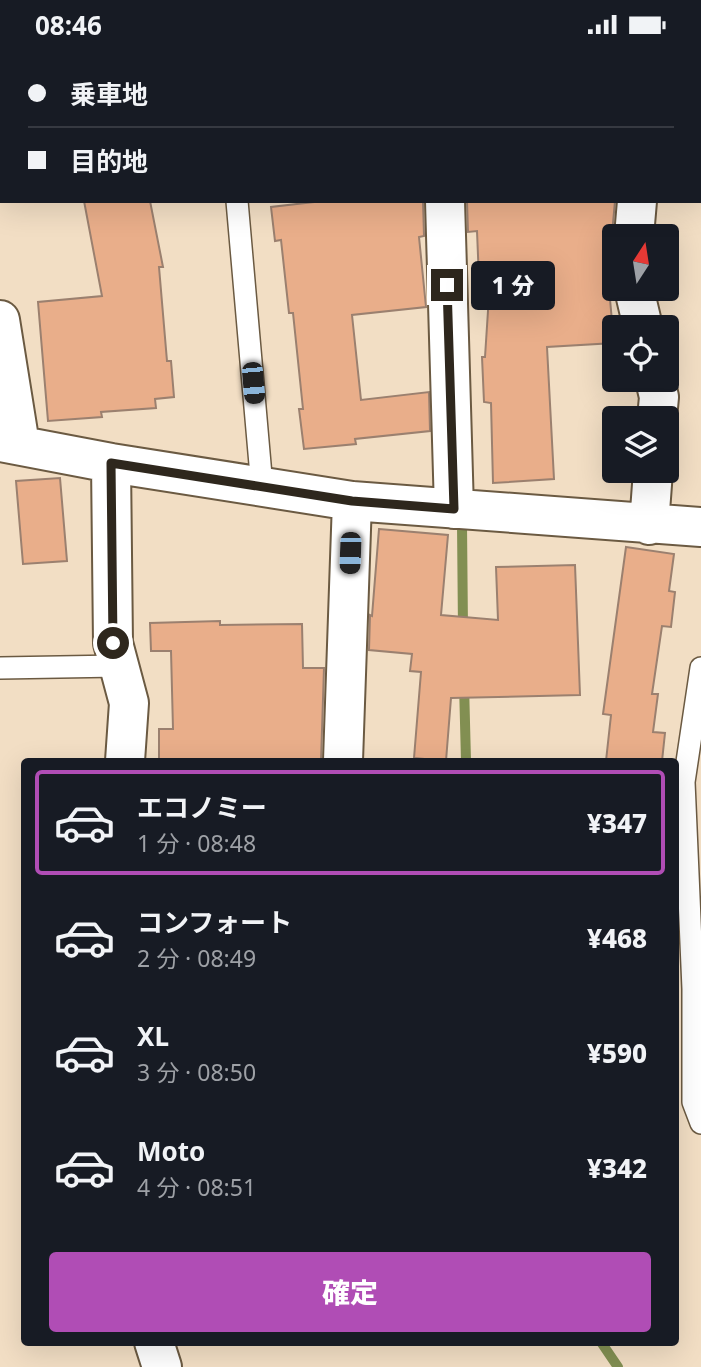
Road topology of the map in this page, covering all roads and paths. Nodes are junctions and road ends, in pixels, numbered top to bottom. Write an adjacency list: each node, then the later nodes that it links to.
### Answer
1 (237, 203): 9 (lane)
2 (445, 203): 11 (street)
3 (637, 203): 4 (street)
4 (635, 224)
5 (0, 320): 6 (street)
6 (10, 443): 7 (street)
7 (111, 463): 9 (street); 14 (street)
8 (652, 483): 12 (street)
9 (262, 487): 10 (street)
10 (352, 501): 11 (street); 18 (street)
11 (454, 509): 12 (street)
12 (649, 525): 13 (street)
13 (701, 527)
14 (119, 666): 15 (lane); 17 (street)
15 (0, 668)
16 (701, 668): 19 (lane)
17 (125, 758)
18 (343, 758)
19 (701, 1123)
20 (155, 1346): 21 (street)
21 (162, 1367)

